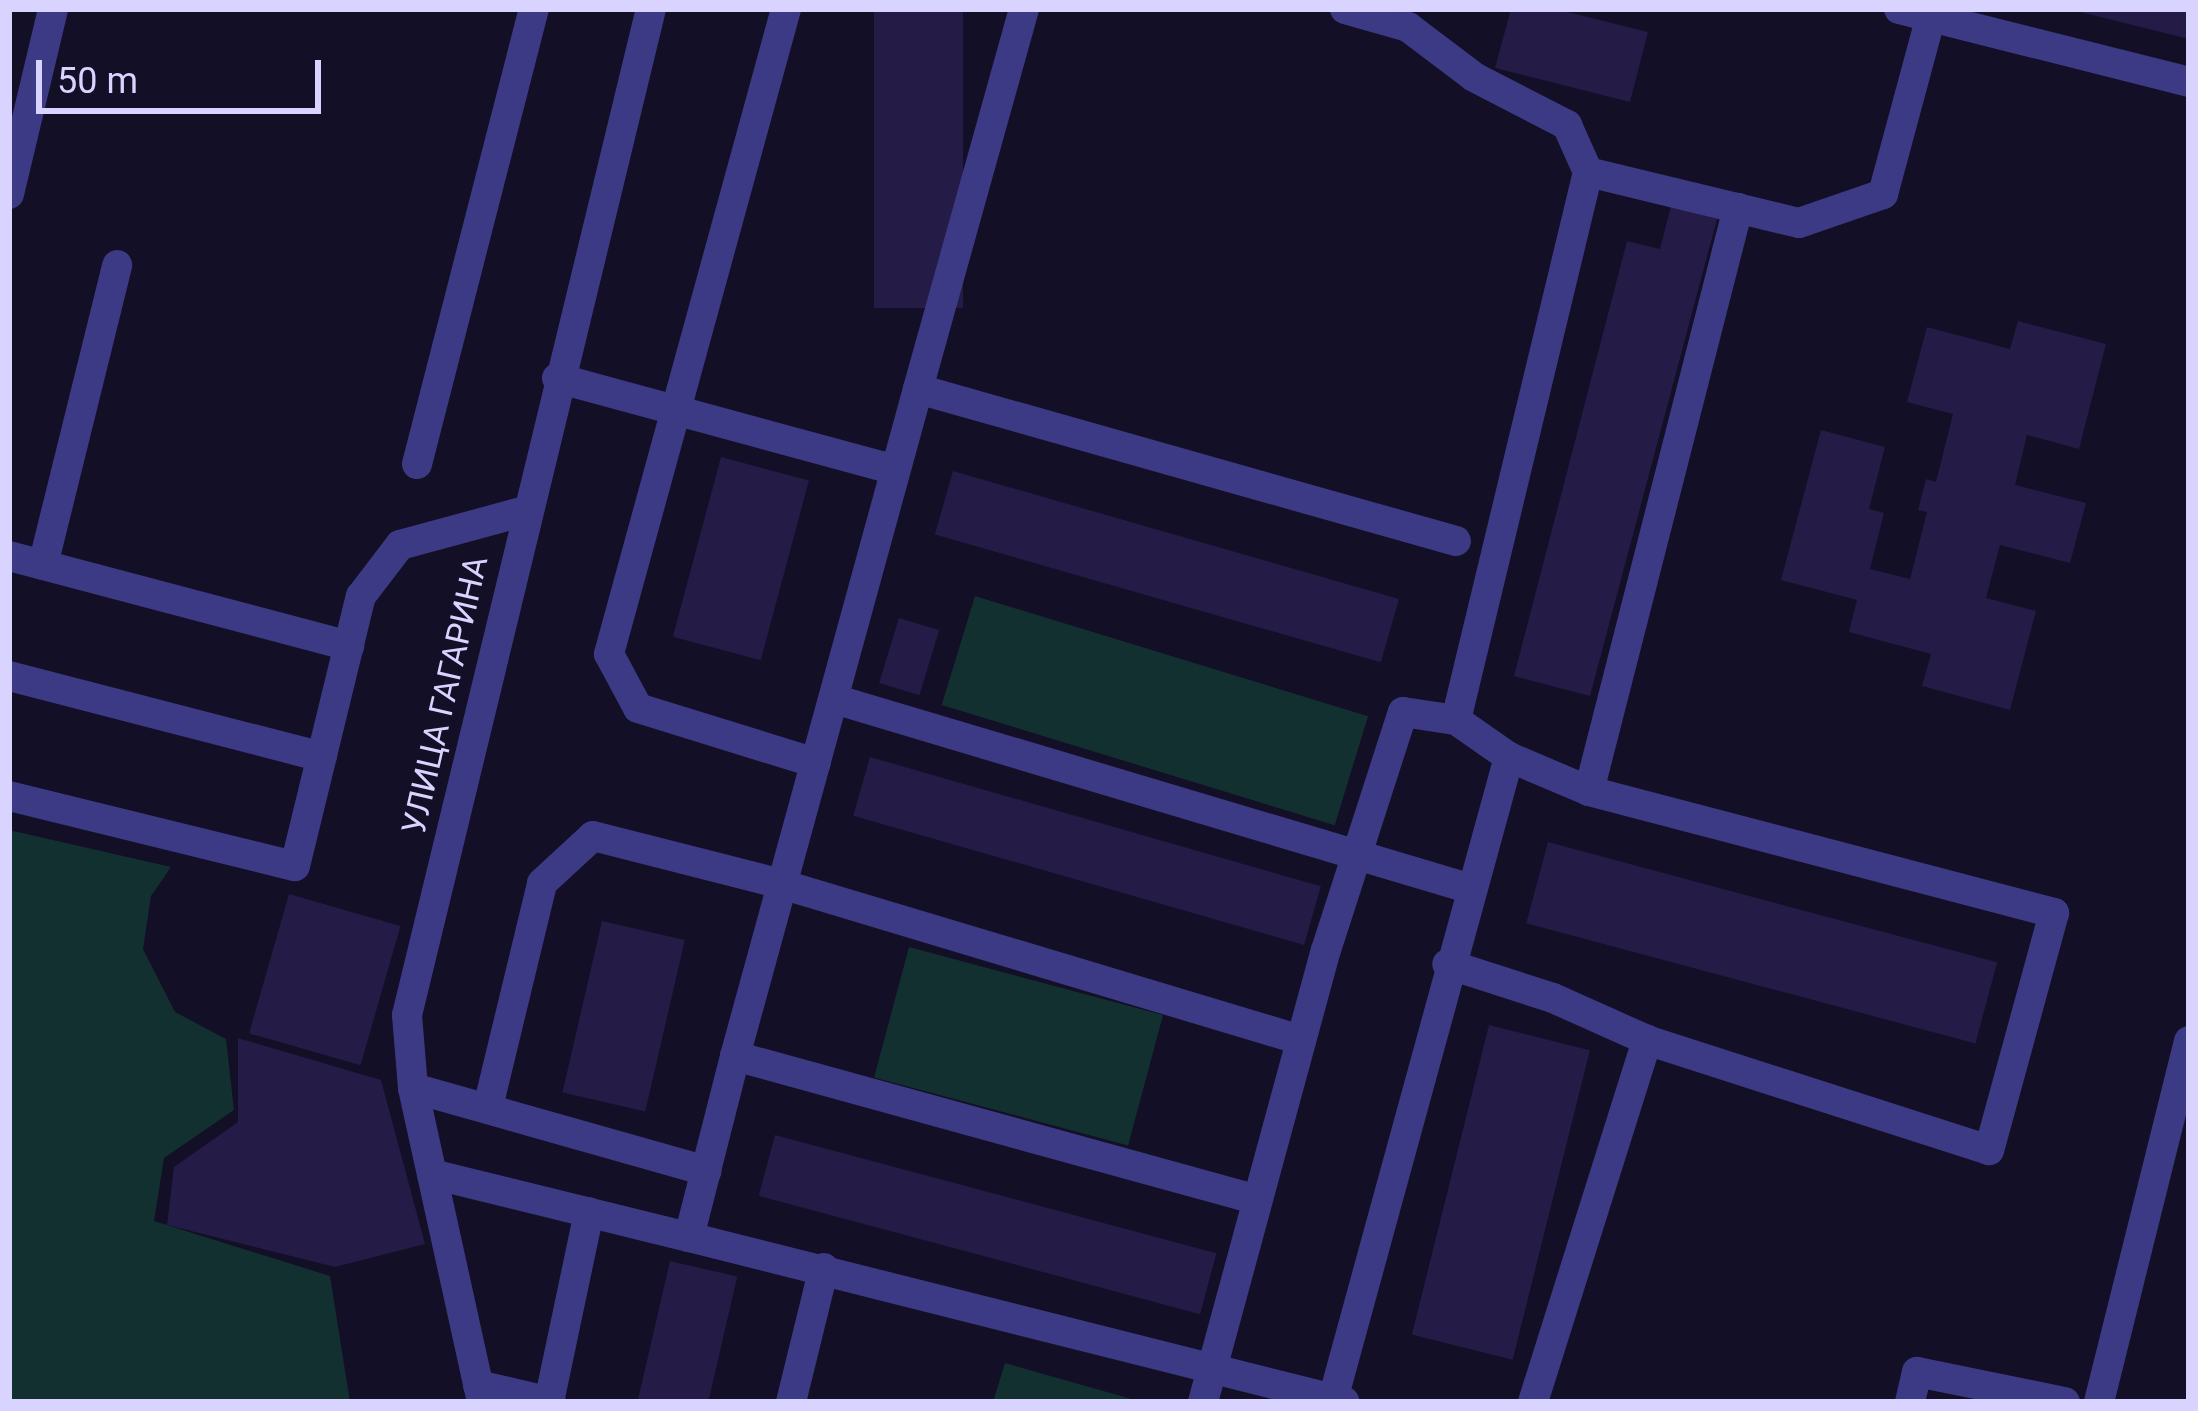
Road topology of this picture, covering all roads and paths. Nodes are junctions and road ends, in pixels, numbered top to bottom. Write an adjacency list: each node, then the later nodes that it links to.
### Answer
1 (53, 9): 12 (street)
2 (534, 9): 18 (street)
3 (651, 9): 15 (street, УЛИЦА ГАГАРИНА)
4 (786, 9): 17 (street)
5 (1024, 9): 16 (street)
6 (1345, 9): 9 (street)
7 (1899, 9): 8 (street)
8 (1932, 13): 10 (street); 13 (street)
9 (1411, 18): 11 (street)
10 (2189, 82)
11 (1588, 172): 13 (street); 27 (street)
12 (9, 194)
13 (1738, 208): 31 (street)
14 (117, 266): 23 (street)
15 (557, 378): 17 (street); 20 (street, УЛИЦА ГАГАРИНА)
16 (918, 389): 19 (street); 21 (street)
17 (677, 411): 19 (street); 30 (street)
18 (417, 464)
19 (895, 470): 26 (street)
20 (525, 511): 24 (street); 41 (street, УЛИЦА ГАГАРИНА)
21 (1456, 542)
22 (9, 556): 23 (street)
23 (43, 565): 24 (street)
24 (349, 646): 28 (street)
25 (9, 676): 28 (street)
26 (834, 699): 30 (street); 33 (street)
27 (1456, 720): 29 (street); 33 (street)
28 (322, 757): 32 (street)
29 (1509, 757): 31 (street); 35 (street)
30 (816, 763): 34 (street)
31 (1588, 790): 38 (street)
32 (9, 796)
33 (1357, 855): 35 (street); 37 (street)
34 (781, 884): 37 (street); 40 (street); 42 (street)
35 (1468, 888): 36 (street)
36 (1447, 964): 38 (street); 51 (street)
37 (1301, 1040): 45 (street)
38 (1647, 1040): 55 (street)
39 (2189, 1041): 58 (street)
40 (735, 1056): 43 (street); 45 (street)
41 (412, 1088): 42 (street); 44 (street, УЛИЦА ГАГАРИНА)
42 (488, 1107): 43 (street)
43 (706, 1171): 47 (street)
44 (432, 1174): 46 (street); 50 (street, УЛИЦА ГАГАРИНА)
45 (1258, 1200): 49 (street)
46 (589, 1212): 47 (street); 52 (street)
47 (689, 1237): 48 (street)
48 (824, 1268): 49 (street); 53 (street)
49 (1213, 1364): 51 (street); 54 (street)
50 (480, 1393): 52 (street)
51 (1339, 1401)
52 (550, 1402)
53 (791, 1402)
54 (1203, 1402)
55 (1532, 1402)
56 (1910, 1402): 57 (street)
57 (2065, 1402)
58 (2099, 1402)

